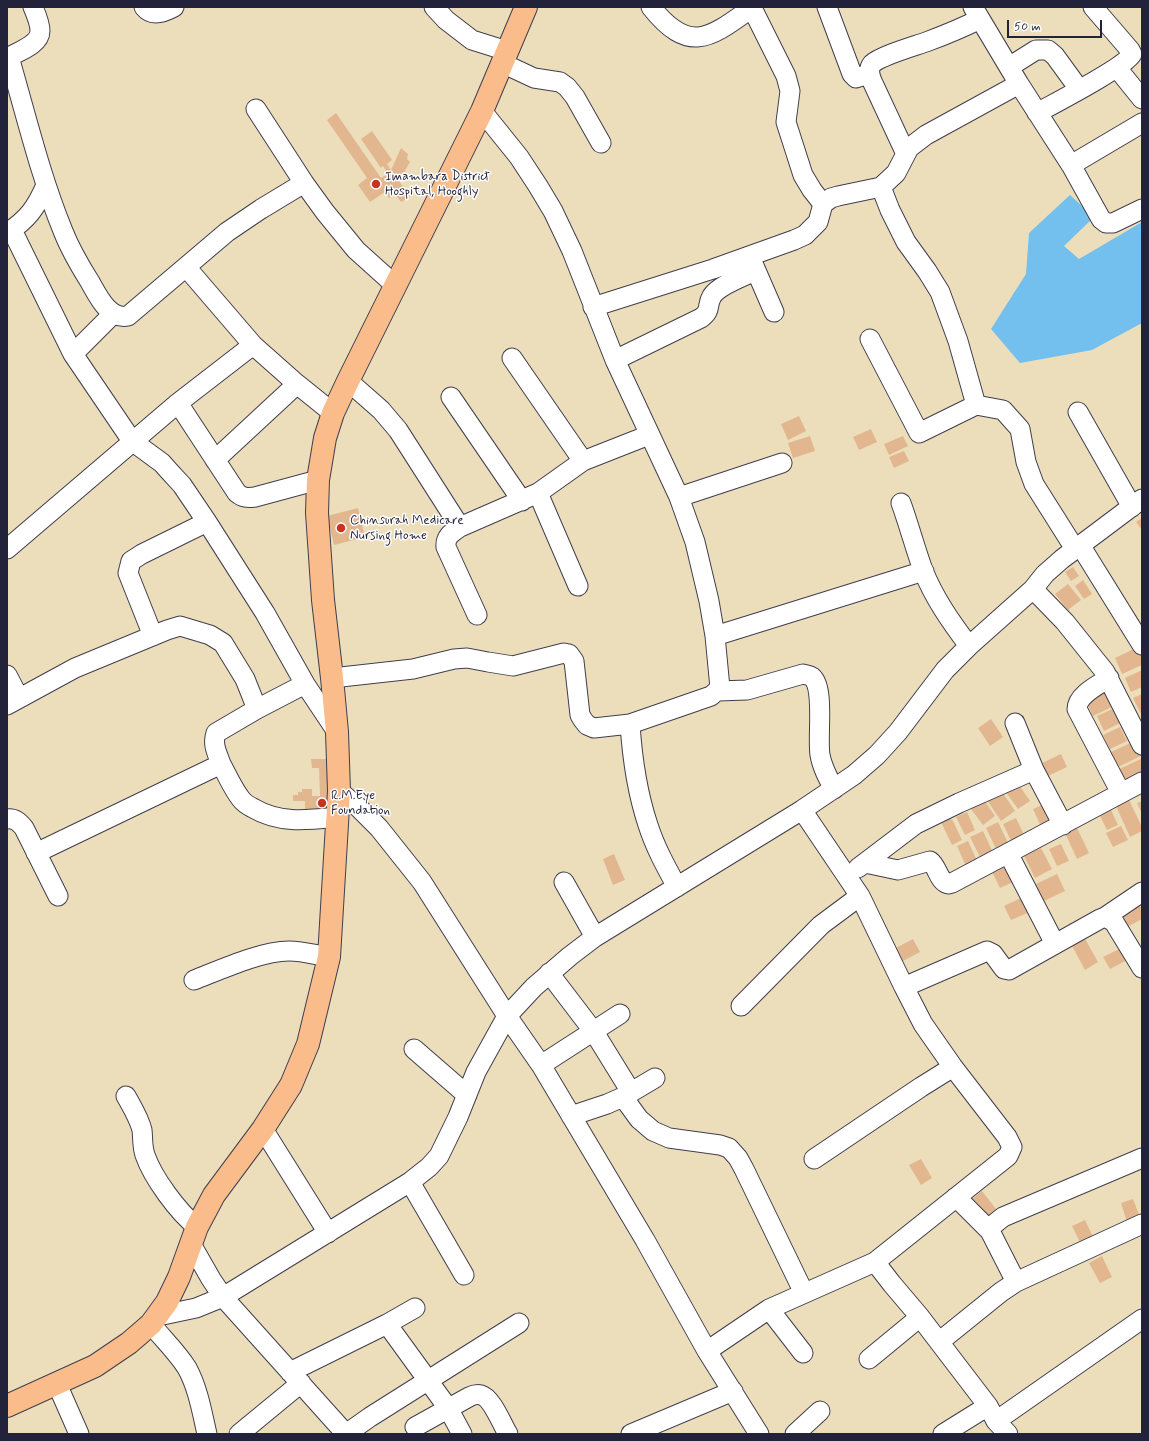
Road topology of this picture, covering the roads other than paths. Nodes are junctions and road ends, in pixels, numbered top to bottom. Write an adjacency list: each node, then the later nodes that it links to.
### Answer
1 (33, 7): 11 (street)
2 (144, 7): 3 (street)
3 (174, 7)
4 (434, 7): 12 (street)
5 (526, 7): 12 (main road)
6 (651, 7): 9 (street)
7 (828, 7): 15 (street)
8 (1093, 7): 14 (street)
9 (753, 8): 29 (street)
10 (976, 13): 13 (street); 15 (street)
11 (8, 57): 27 (street)
12 (505, 57): 20 (main road); 23 (street)
13 (1009, 67): 16 (street); 17 (street)
14 (1117, 68): 17 (street); 18 (street)
15 (869, 74): 24 (street)
16 (1019, 84): 21 (street); 24 (street)
17 (1079, 89): 21 (street)
18 (1142, 99)
19 (256, 109): 26 (street)
20 (482, 110): 34 (main road); 35 (street)
21 (1038, 113): 25 (street)
22 (1142, 124): 25 (street)
23 (601, 143)
24 (906, 154): 28 (street)
25 (1071, 165): 30 (street)
26 (304, 183): 33 (street); 34 (street)
27 (46, 185): 31 (street); 37 (street)
28 (881, 187): 29 (street); 47 (street)
29 (823, 204): 32 (street)
30 (1142, 209)
31 (10, 231): 40 (street)
32 (752, 263): 35 (street); 36 (street); 42 (street)
33 (186, 267): 37 (street); 39 (street)
34 (396, 286): 43 (main road)
35 (593, 307): 42 (street)
36 (774, 312)
37 (114, 314): 40 (street)
38 (870, 339): 47 (street)
39 (253, 345): 44 (street); 46 (street)
40 (73, 354): 51 (street)
41 (512, 358): 53 (street)
42 (615, 360): 50 (street)
43 (348, 381): 49 (main road); 61 (street)
44 (297, 384): 49 (street); 52 (street)
45 (451, 397): 56 (street)
46 (178, 403): 51 (street); 52 (street)
47 (976, 405): 62 (street)
48 (1078, 412): 59 (street)
49 (333, 413): 55 (main road)
50 (649, 435): 53 (street); 57 (street)
51 (132, 441): 60 (street); 63 (street)
52 (215, 460): 55 (street)
53 (583, 461): 56 (street)
54 (782, 463): 57 (street)
55 (318, 480): 73 (main road)
56 (530, 497): 61 (street); 65 (street)
57 (679, 497): 69 (street)
58 (901, 503): 64 (street)
59 (1137, 503): 62 (street)
60 (208, 522): 68 (street); 75 (street)
61 (460, 527): 67 (street)
62 (1078, 547): 66 (street); 70 (street)
63 (7, 549)
64 (924, 572): 69 (street); 71 (street)
65 (578, 586)
66 (1033, 589): 71 (street); 74 (street)
67 (478, 615)
68 (153, 636): 77 (street); 78 (street)
69 (715, 636): 76 (street)
70 (1142, 645)
71 (969, 646): 86 (street)
72 (7, 674): 77 (street)
73 (332, 678): 79 (street); 81 (main road)
74 (1109, 678): 82 (street); 88 (street)
75 (305, 684): 78 (street); 81 (street)
76 (718, 691): 79 (street); 86 (street)
77 (13, 701)
78 (257, 709): 83 (street)
79 (630, 724): 98 (street)
80 (1015, 724): 84 (street)
81 (337, 732): 87 (main road)
82 (1142, 745)
83 (221, 764): 90 (street); 93 (street)
84 (1034, 770): 92 (street); 95 (street)
85 (1142, 782): 88 (street)
86 (834, 788): 89 (street)
87 (339, 791): 90 (main road); 112 (street)
88 (1121, 793): 92 (street)
89 (802, 810): 96 (street); 98 (street)
90 (338, 817): 105 (main road)
91 (7, 819): 93 (street)
92 (1063, 825): 94 (street)
93 (36, 853): 100 (street)
94 (1008, 853): 95 (street); 104 (street)
95 (865, 863): 96 (street)
96 (847, 876): 101 (street)
97 (564, 882): 103 (street)
98 (677, 887): 103 (street)
99 (1142, 892): 102 (street)
100 (58, 896)
101 (860, 896): 109 (street); 110 (street)
102 (1106, 918): 104 (street); 106 (street)
103 (596, 937): 107 (street)
104 (1055, 944): 109 (street)
105 (329, 958): 108 (street); 122 (main road)
106 (1142, 968)
107 (549, 973): 112 (street); 113 (street)
108 (194, 980)
109 (904, 987): 116 (street)
110 (741, 1006)
111 (620, 1014): 113 (street)
112 (507, 1016): 115 (street); 119 (street)
113 (594, 1032): 115 (street); 118 (street)
114 (414, 1049): 119 (street)
115 (541, 1065): 121 (street)
116 (954, 1068): 123 (street); 126 (street)
117 (655, 1078): 118 (street)
118 (627, 1094): 121 (street); 134 (street)
119 (467, 1095): 125 (street)
120 (126, 1096): 130 (street)
121 (571, 1116): 144 (street)
122 (263, 1129): 129 (street); 130 (main road)
123 (814, 1158)
124 (1142, 1158): 128 (street)
125 (410, 1182): 129 (street); 132 (street)
126 (956, 1197): 128 (street); 131 (street)
127 (1142, 1224): 133 (street)
128 (990, 1231): 133 (street)
129 (328, 1233): 135 (street)
130 (194, 1236): 135 (street); 140 (main road)
131 (875, 1262): 134 (street); 138 (street)
132 (464, 1275)
133 (1016, 1282): 143 (street)
134 (804, 1293): 137 (street)
135 (223, 1297): 140 (street); 147 (street)
136 (415, 1308): 142 (street)
137 (769, 1309): 144 (street); 145 (street)
138 (920, 1317): 143 (street); 146 (street)
139 (1142, 1319): 154 (street)
140 (155, 1320): 149 (main road); 159 (street)
141 (519, 1323): 148 (street)
142 (387, 1324): 147 (street); 148 (street)
143 (939, 1342): 154 (street)
144 (707, 1351): 150 (street)
145 (803, 1354)
146 (869, 1359)
147 (296, 1378): 157 (street); 160 (street)
148 (428, 1380): 152 (street); 160 (street)
149 (57, 1384): 151 (main road); 158 (street)
150 (733, 1391): 156 (street); 164 (street)
151 (8, 1402)
152 (448, 1408): 155 (street); 161 (street); 162 (street)
153 (820, 1412): 165 (street)
154 (997, 1420): 166 (street)
155 (415, 1427)
156 (655, 1430): 163 (street)
157 (243, 1433)
158 (79, 1434)
159 (207, 1434)
160 (346, 1434)
161 (462, 1434)
162 (508, 1434)
163 (631, 1434)
164 (759, 1434)
165 (795, 1434)
166 (943, 1434)

